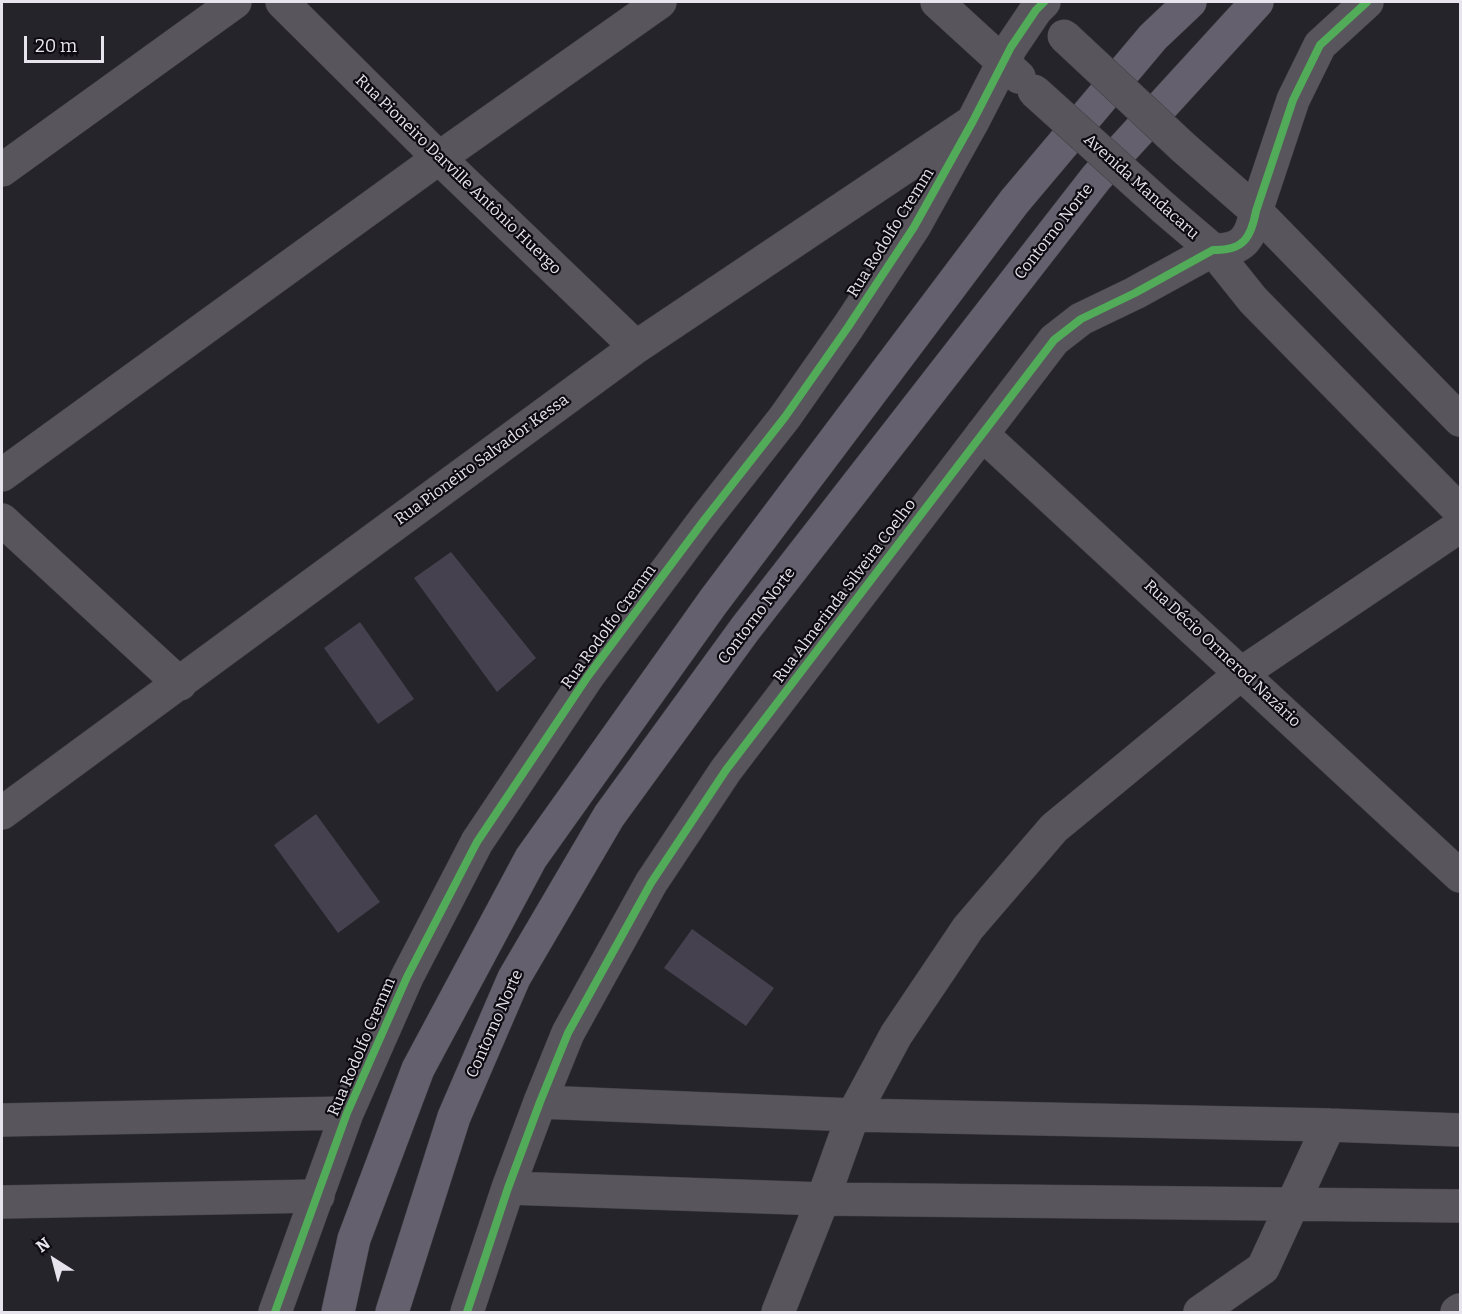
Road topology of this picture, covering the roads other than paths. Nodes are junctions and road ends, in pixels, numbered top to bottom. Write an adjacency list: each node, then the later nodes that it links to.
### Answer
1 (235, 2): 12 (street)
2 (282, 2): 11 (street, Rua Pioneiro Darville Antônio Huergo)
3 (660, 2): 11 (street)
4 (937, 2): 9 (street, Avenida Mandacaru)
5 (1190, 2): 39 (highway)
6 (1257, 2): 40 (highway, Contorno Norte)
7 (1367, 2): 13 (street, Rua Almerinda Silveira Coelho)
8 (1035, 4): 9 (street, Rua Rodolfo Cremm); 13 (street, bridge)
9 (1003, 63): 10 (street, Rua Rodolfo Cremm); 14 (street, Avenida Mandacaru, bridge)
10 (973, 121): 15 (street, Rua Pioneiro Salvador Kessa); 27 (street, Rua Rodolfo Cremm)
11 (440, 158): 15 (street, Rua Pioneiro Darville Antônio Huergo); 18 (street)
12 (2, 170)
13 (1256, 212): 14 (street, Rua Almerinda Silveira Coelho); 16 (street)
14 (1213, 250): 17 (street, Rua Almerinda Silveira Coelho); 19 (street, Avenida Mandacaru)
15 (636, 347): 23 (street, Rua Pioneiro Salvador Kessa)
16 (1461, 420)
17 (982, 434): 22 (street, Rua Décio Ormerod Nazário); 26 (street, Rua Almerinda Silveira Coelho)
18 (2, 475)
19 (1461, 511)
20 (2, 520): 23 (street)
21 (1461, 526): 22 (street)
22 (1242, 673): 25 (street, Rua Décio Ormerod Nazário); 28 (street)
23 (180, 684): 24 (street, Rua Pioneiro Salvador Kessa)
24 (2, 813)
25 (1461, 876)
26 (540, 1102): 28 (street); 32 (street, Rua Almerinda Silveira Coelho)
27 (348, 1113): 29 (street); 33 (street, Rua Rodolfo Cremm)
28 (853, 1116): 30 (street); 34 (street)
29 (2, 1120)
30 (1329, 1125): 31 (street); 36 (street)
31 (1461, 1130)
32 (508, 1188): 34 (street); 41 (street, Rua Almerinda Silveira Coelho)
33 (318, 1196): 35 (street); 38 (street, Rua Rodolfo Cremm)
34 (823, 1199): 36 (street); 42 (street)
35 (2, 1202)
36 (1292, 1204): 37 (street); 43 (street)
37 (1461, 1206)
38 (275, 1312)
39 (338, 1312)
40 (392, 1312)
41 (467, 1312)
42 (778, 1312)
43 (1200, 1312)

